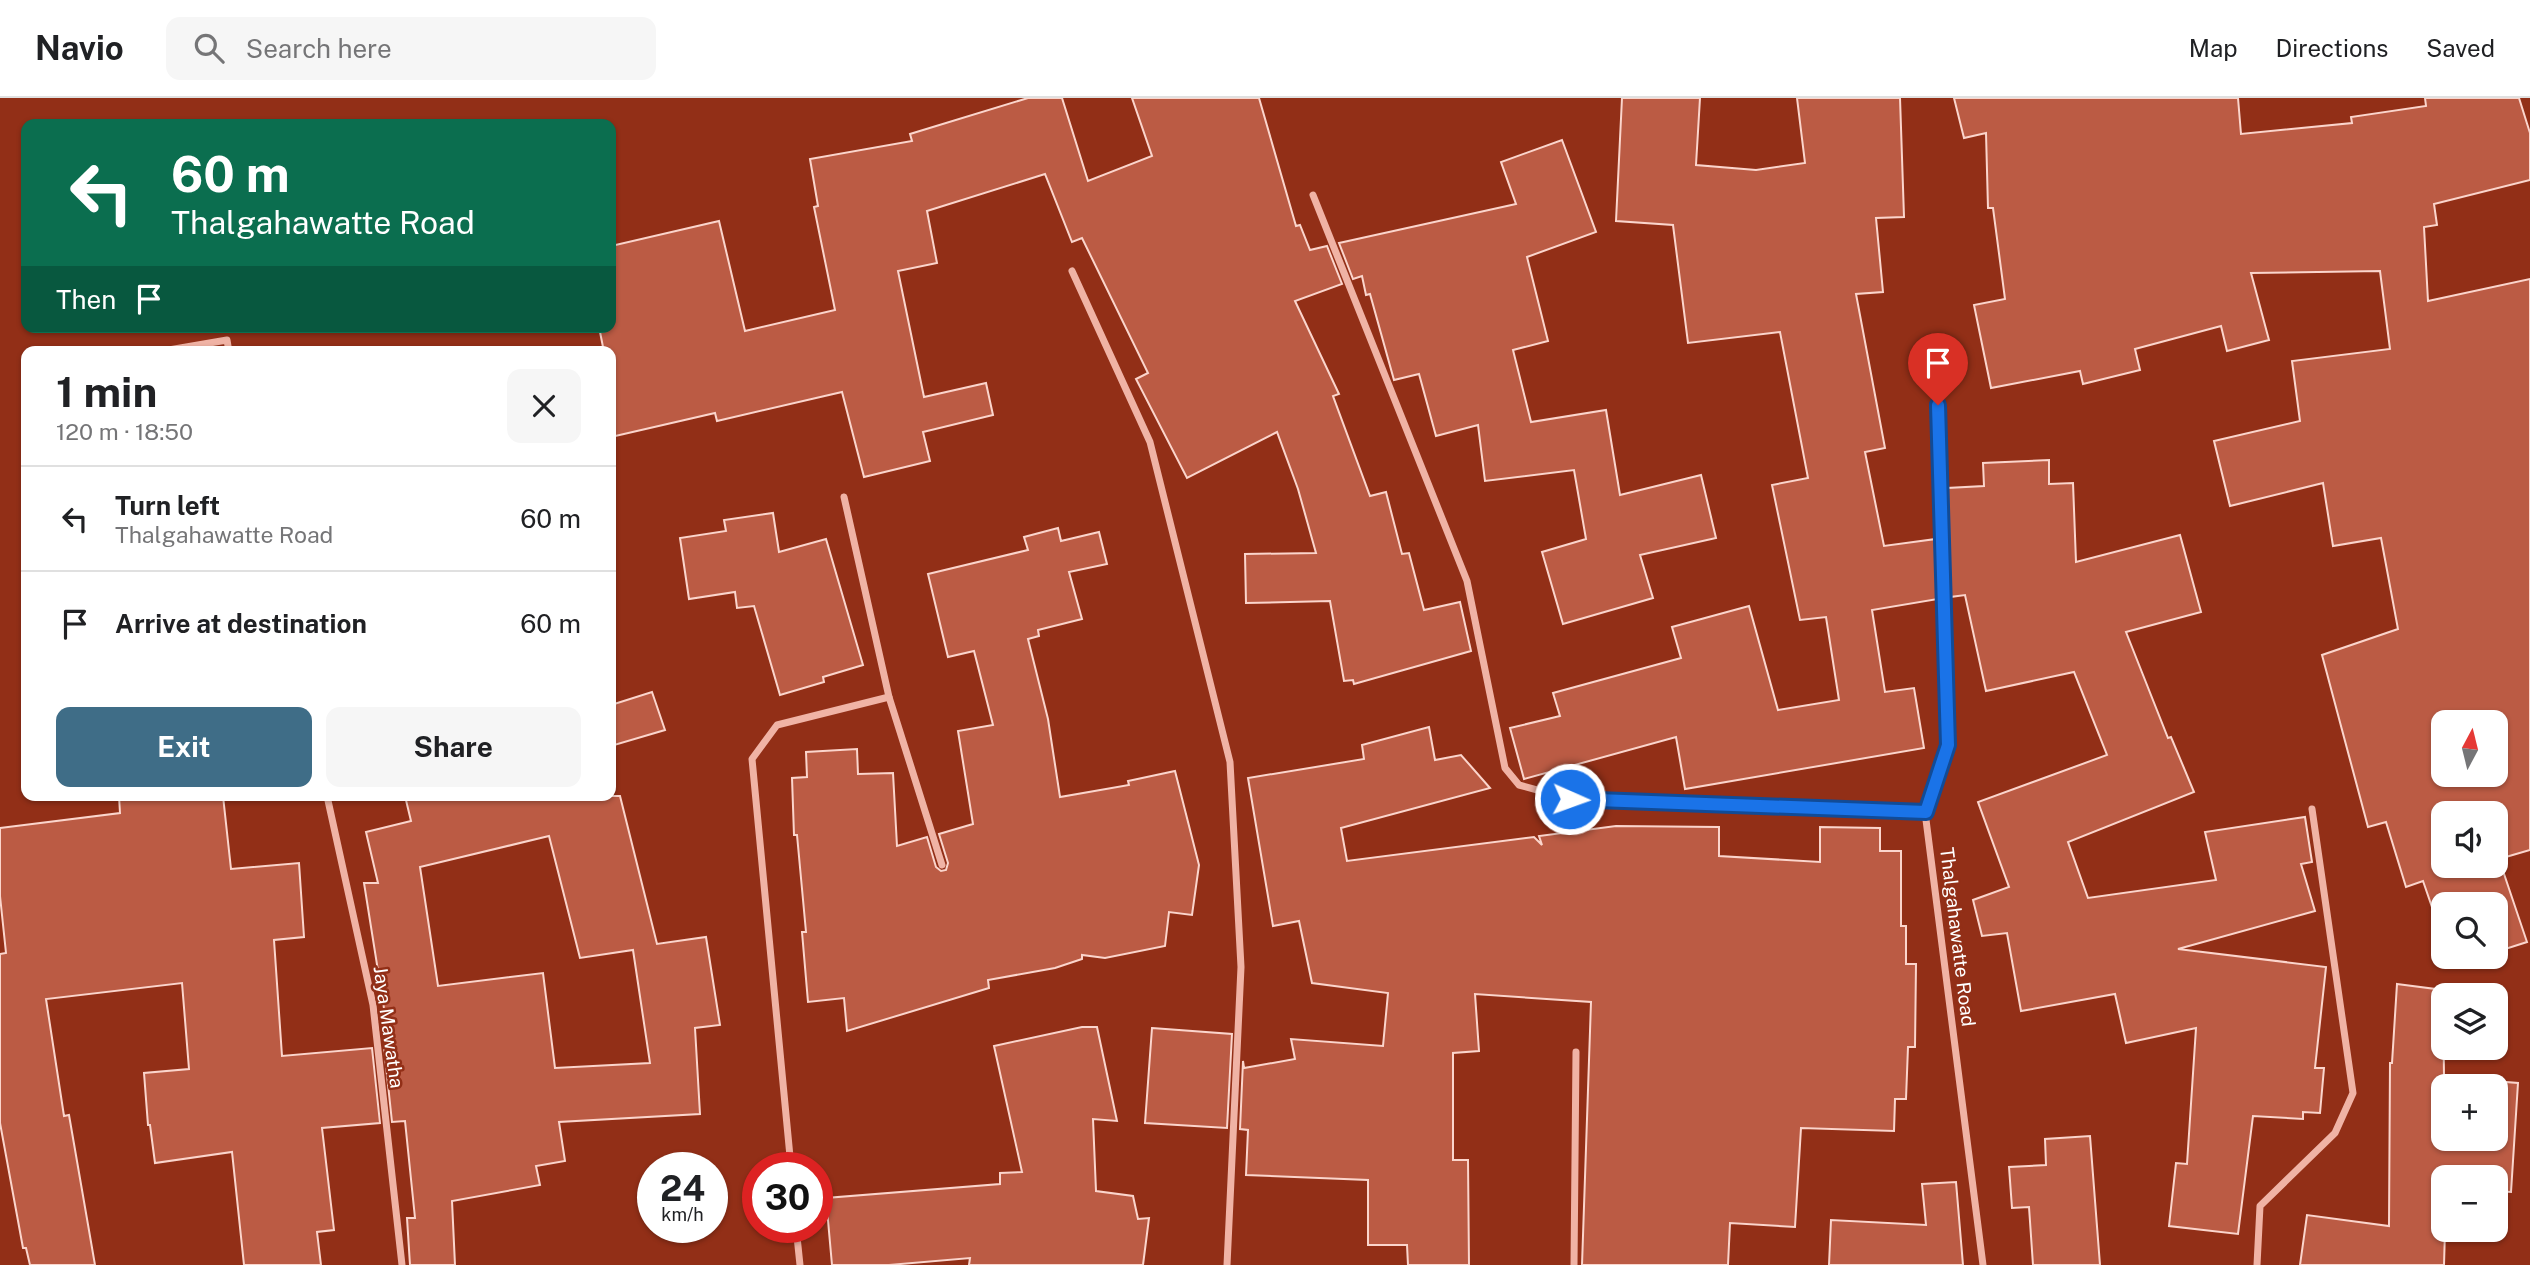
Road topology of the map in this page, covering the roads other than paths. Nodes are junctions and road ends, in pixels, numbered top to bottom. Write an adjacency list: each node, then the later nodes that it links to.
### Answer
1 (1313, 195): 10 (street)
2 (1072, 271): 17 (street)
3 (192, 346): 4 (street)
4 (228, 346)
5 (1938, 405): 10 (street, Thalgahawatte Road)
6 (844, 497): 7 (street)
7 (889, 697): 11 (street); 13 (street)
8 (328, 801): 15 (street, Jaya Mawatha)
9 (2312, 809): 20 (street)
10 (1926, 812): 19 (street, Thalgahawatte Road)
11 (942, 864)
12 (1576, 1052): 18 (street)
13 (790, 1152)
14 (798, 1243): 16 (street)
15 (402, 1265)
16 (800, 1265)
17 (1227, 1265)
18 (1574, 1265)
19 (1983, 1265)
20 (2257, 1265)

